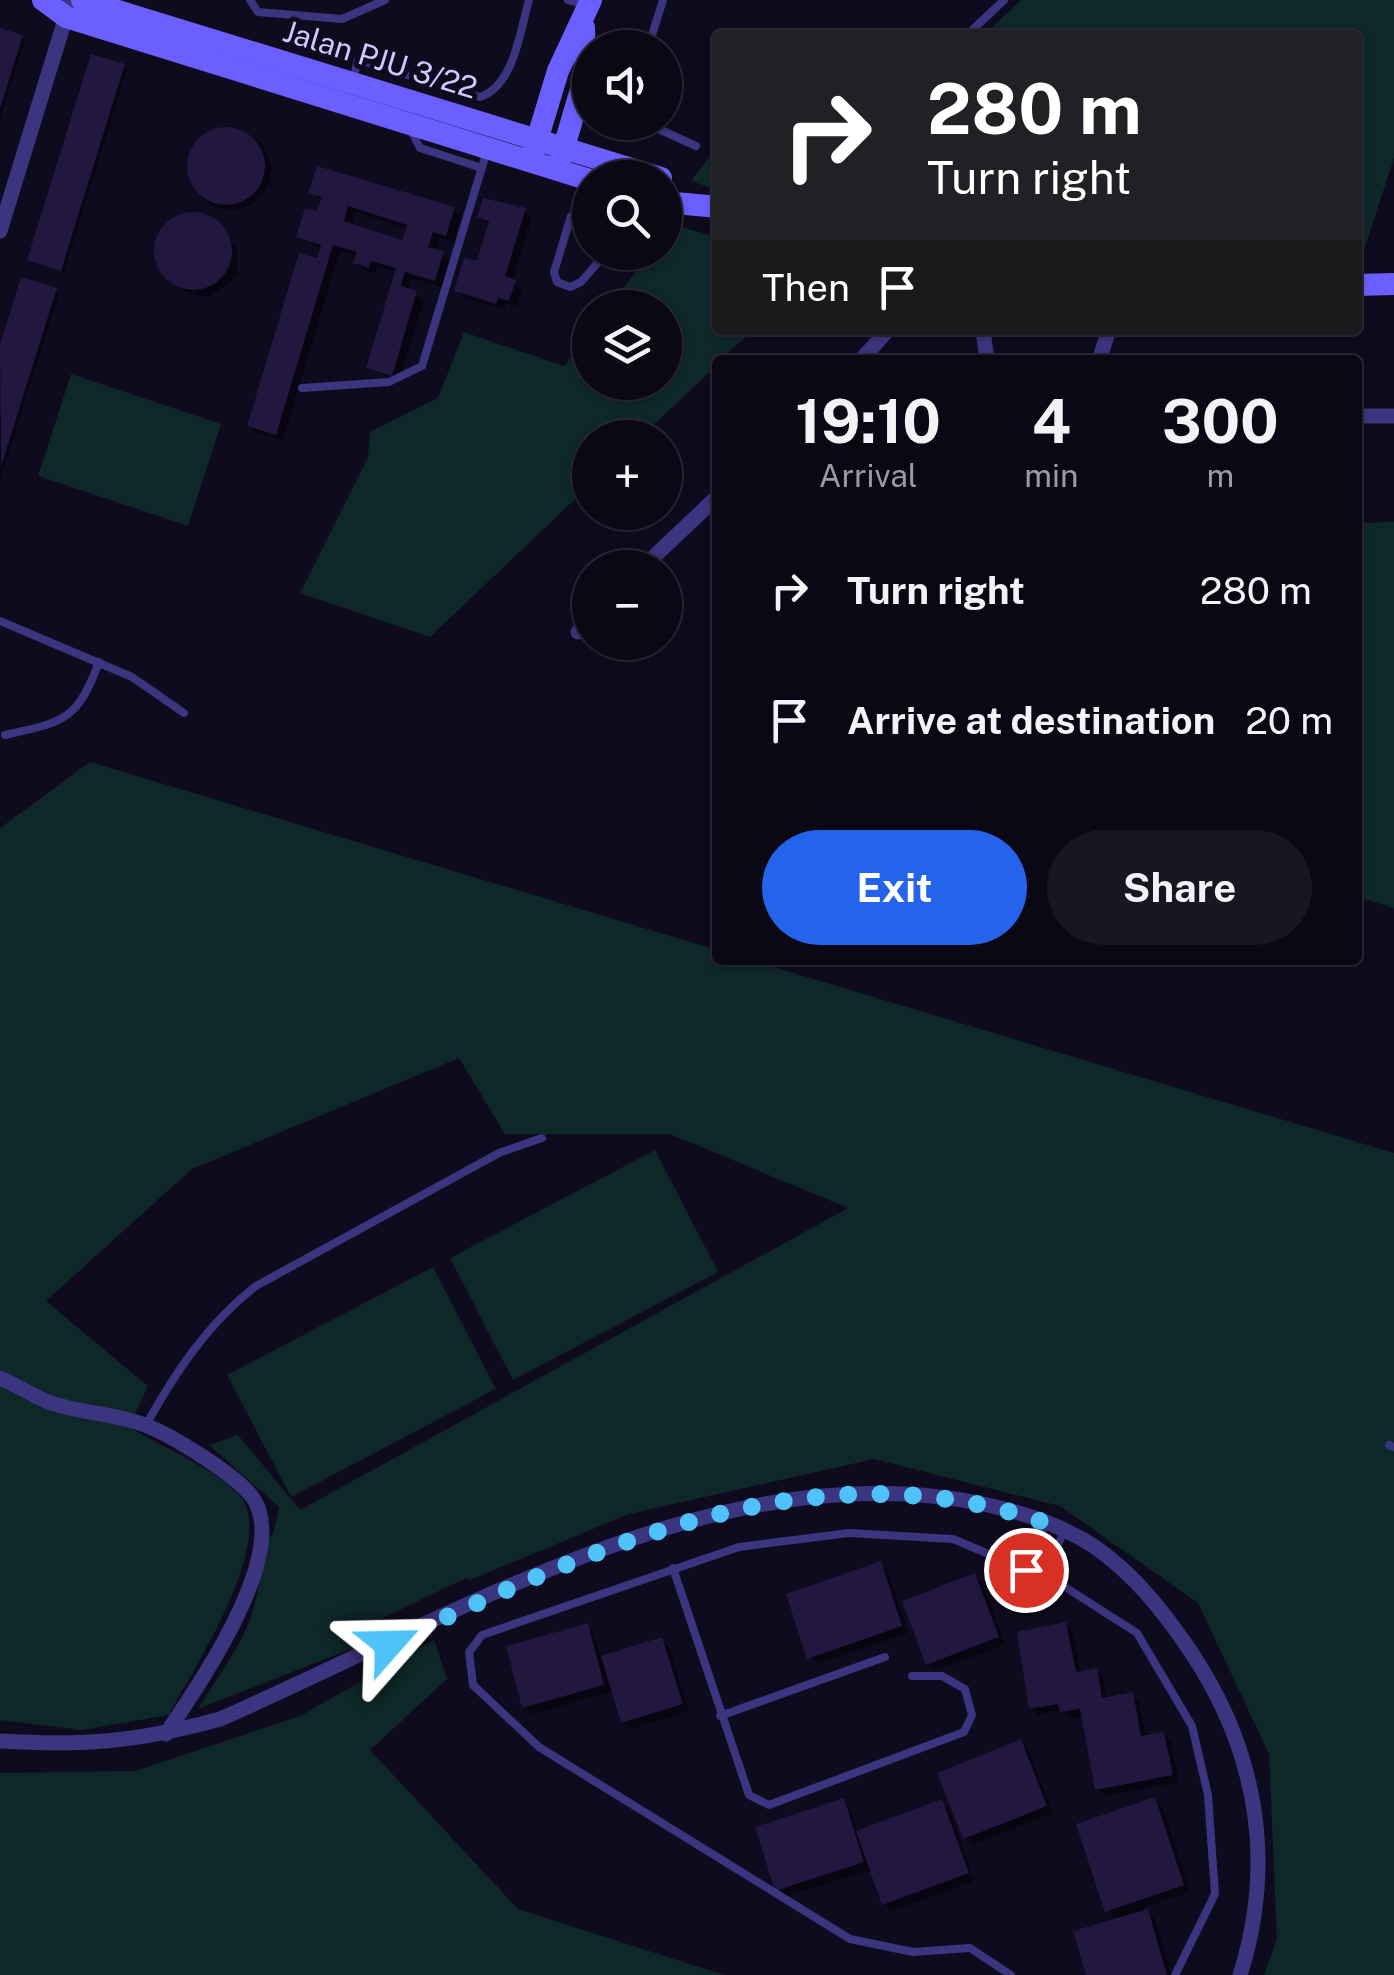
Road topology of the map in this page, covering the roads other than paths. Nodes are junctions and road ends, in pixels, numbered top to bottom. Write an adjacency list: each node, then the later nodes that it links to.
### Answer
1 (250, 0): 9 (lane)
2 (357, 0): 9 (lane)
3 (385, 0): 9 (lane)
4 (529, 0): 12 (lane)
5 (663, 0): 10 (lane)
6 (1004, 0): 11 (lane)
7 (63, 3): 12 (street, Jalan PJU 3/22); 17 (street, Jalan PJU 3/22); 26 (street)
8 (583, 8): 13 (street); 15 (street)
9 (361, 11)
10 (654, 30)
11 (972, 30)
12 (351, 84): 13 (street, Jalan PJU 3/22)
13 (537, 138): 15 (street, Jalan PJU 3/22); 19 (street)
14 (682, 140): 16 (lane)
15 (564, 146): 18 (street, Jalan PJU 3/22); 20 (street)
16 (696, 146)
17 (485, 158): 19 (street, Jalan PJU 3/22); 32 (lane)
18 (607, 160)
19 (530, 162): 20 (street, Jalan PJU 3/22)
20 (557, 170): 21 (street, Jalan PJU 3/22)
21 (572, 175)
22 (682, 185): 24 (street, Jalan PJU 3/22)
23 (682, 203): 24 (street, Jalan PJU 3/22)
24 (710, 204)
25 (572, 216): 27 (lane)
26 (1, 221)
27 (592, 270)
28 (1362, 284): 29 (street)
29 (1394, 284)
30 (884, 335): 31 (street)
31 (866, 355)
32 (302, 388)
33 (1362, 416): 34 (street)
34 (1394, 416)
35 (712, 502): 36 (street)
36 (661, 550)
37 (0, 621): 38 (lane)
38 (99, 662): 39 (lane); 40 (lane)
39 (184, 713)
40 (5, 735)
41 (542, 1138): 43 (lane)
42 (0, 1378): 43 (street)
43 (146, 1425): 52 (street)
44 (1046, 1523): 45 (street); 47 (lane); 52 (street)
45 (1064, 1530): 48 (lane); 56 (street)
46 (674, 1568): 47 (lane); 51 (lane); 54 (lane)
47 (1026, 1570): 48 (lane)
48 (1044, 1577): 55 (lane)
49 (885, 1657): 51 (lane)
50 (912, 1676): 51 (lane)
51 (720, 1716)
52 (166, 1734): 53 (street)
53 (0, 1741)
54 (1011, 1975)
55 (1175, 1975)
56 (1240, 1975)

